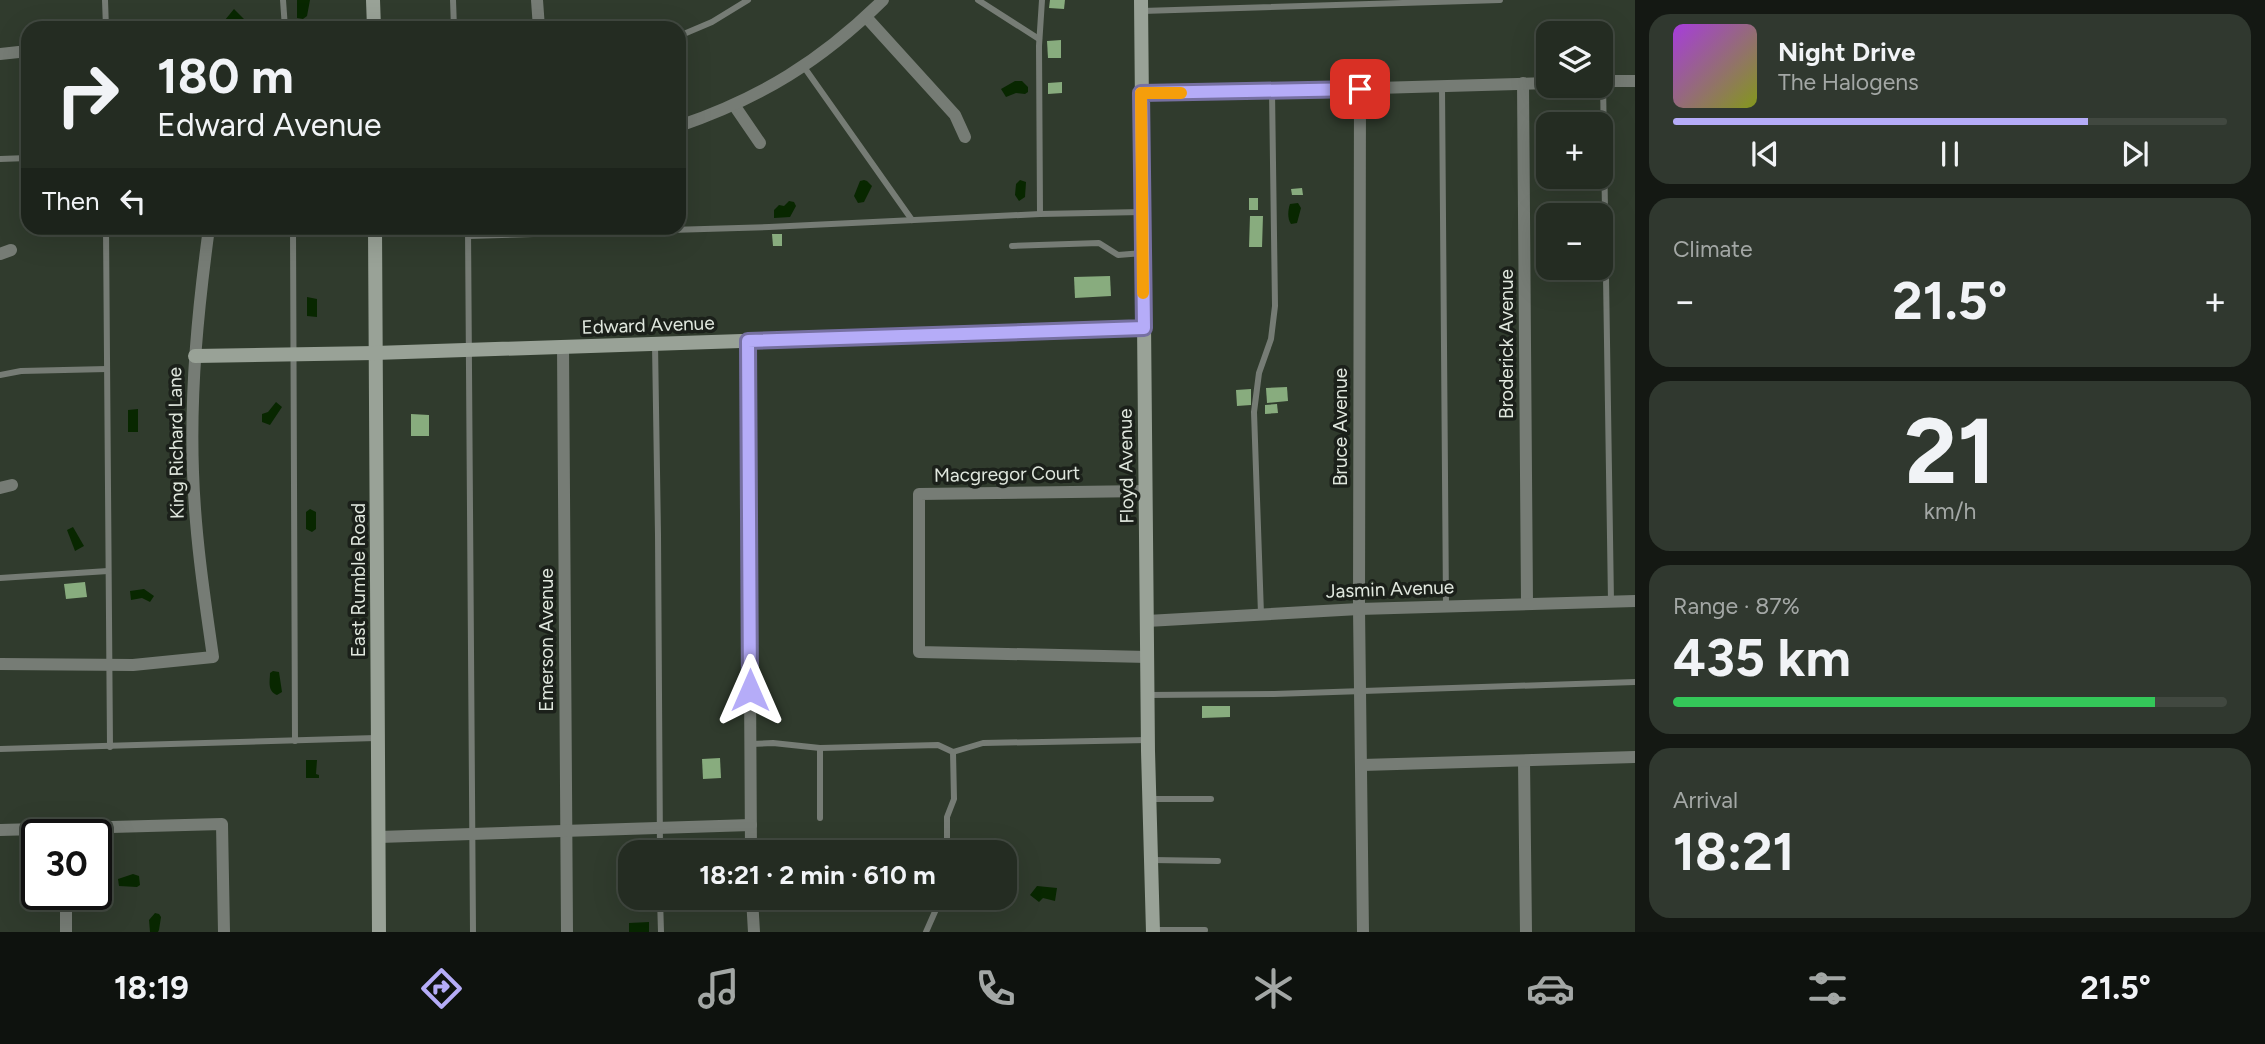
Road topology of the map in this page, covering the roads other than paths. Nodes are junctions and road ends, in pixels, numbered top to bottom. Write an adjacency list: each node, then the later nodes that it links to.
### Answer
1 (105, 0): 13 (lane)
2 (283, 0): 14 (lane)
3 (373, 0): 15 (street)
4 (453, 0): 16 (lane)
5 (537, 0): 17 (street)
6 (748, 0): 18 (lane)
7 (883, 0): 12 (street)
8 (978, 0): 19 (lane)
9 (1042, 0): 19 (lane)
10 (1500, 0): 11 (lane)
11 (1140, 6): 30 (street, Floyd Avenue)
12 (866, 17): 22 (street); 34 (street)
13 (106, 21)
14 (284, 21)
15 (374, 21)
16 (454, 21)
17 (538, 21)
18 (686, 33)
19 (1039, 39): 39 (lane)
20 (21, 52): 21 (street)
21 (0, 54)
22 (804, 67): 32 (street); 40 (lane)
23 (1635, 80): 24 (street)
24 (1613, 81)
25 (1536, 82): 26 (street)
26 (1523, 83): 27 (street); 65 (street, Broderick Avenue)
27 (1442, 86): 28 (street); 66 (lane)
28 (1360, 89): 29 (street); 67 (street, Bruce Avenue)
29 (1272, 92): 30 (street); 68 (lane)
30 (1141, 93): 38 (street, Floyd Avenue)
31 (1602, 98): 64 (lane)
32 (734, 106): 33 (street); 35 (street)
33 (686, 123)
34 (965, 137)
35 (760, 144)
36 (21, 158): 37 (lane)
37 (0, 159)
38 (1143, 212): 39 (lane); 49 (street, Floyd Avenue)
39 (1040, 214): 40 (lane)
40 (912, 220): 41 (lane)
41 (686, 228)
42 (106, 235): 58 (lane)
43 (208, 235): 57 (street, King Richard Lane)
44 (293, 235): 56 (lane)
45 (375, 235): 55 (street, East Rumble Road)
46 (497, 235): 47 (lane)
47 (469, 236): 54 (lane)
48 (1012, 246): 49 (lane)
49 (1143, 253): 50 (street, Floyd Avenue)
50 (1144, 328): 51 (street, Edward Avenue); 60 (street, Floyd Avenue)
51 (748, 341): 52 (street, Edward Avenue); 79 (street)
52 (655, 344): 53 (street, Edward Avenue); 91 (lane)
53 (563, 348): 54 (street, Edward Avenue); 95 (street, Emerson Avenue)
54 (470, 351): 55 (street, Edward Avenue); 96 (lane)
55 (375, 354): 56 (street, Edward Avenue); 76 (street, East Rumble Road)
56 (292, 355): 57 (street, Edward Avenue); 78 (lane)
57 (195, 356): 72 (street, King Richard Lane)
58 (107, 369): 59 (lane); 61 (lane)
59 (0, 375)
60 (1146, 491): 69 (street, Floyd Avenue); 70 (street, Macgregor Court)
61 (108, 571): 62 (lane); 72 (lane)
62 (0, 579)
63 (1635, 601): 64 (street, Jasmin Avenue)
64 (1611, 602): 65 (street, Jasmin Avenue)
65 (1527, 604): 66 (street, Jasmin Avenue)
66 (1446, 606): 67 (street, Jasmin Avenue)
67 (1359, 609): 68 (street, Jasmin Avenue); 74 (street, Bruce Avenue)
68 (1261, 614): 69 (street, Jasmin Avenue)
69 (1147, 621): 70 (street, Floyd Avenue)
70 (1148, 657): 75 (street, Floyd Avenue)
71 (0, 664): 72 (street)
72 (108, 665): 80 (lane)
73 (1635, 682): 74 (lane)
74 (1360, 690): 75 (lane); 86 (street, Bruce Avenue)
75 (1148, 695): 77 (street, Floyd Avenue)
76 (378, 738): 78 (lane); 97 (street, East Rumble Road)
77 (1148, 740): 83 (lane); 87 (street, Floyd Avenue)
78 (295, 741): 80 (lane)
79 (751, 744): 81 (lane); 90 (street)
80 (110, 747): 82 (lane)
81 (820, 748): 83 (lane); 89 (lane)
82 (0, 749)
83 (953, 752): 100 (lane)
84 (1635, 757): 85 (street)
85 (1524, 761): 86 (street); 118 (street)
86 (1362, 765): 117 (street, Bruce Avenue)
87 (1149, 799): 88 (lane); 101 (street, Floyd Avenue)
88 (1211, 799)
89 (820, 818)
90 (751, 825): 91 (street); 99 (street)
91 (660, 828): 95 (street); 98 (lane)
92 (0, 830): 94 (street)
93 (112, 830): 110 (street)
94 (21, 831)
95 (566, 831): 96 (street); 113 (street, Emerson Avenue)
96 (473, 834): 97 (street); 112 (lane)
97 (379, 836): 111 (street, East Rumble Road)
98 (660, 840)
99 (751, 840)
100 (947, 840)
101 (1150, 860): 102 (lane); 108 (street, Floyd Avenue)
102 (1218, 861)
103 (66, 910): 109 (street)
104 (660, 910): 114 (lane)
105 (753, 910): 115 (street)
106 (936, 910): 116 (lane)
107 (1205, 930): 108 (lane)
108 (1153, 931)
109 (66, 932)
110 (224, 932)
111 (379, 932)
112 (473, 932)
113 (567, 932)
114 (661, 932)
115 (754, 932)
116 (926, 932)
117 (1363, 932)
118 (1526, 932)

